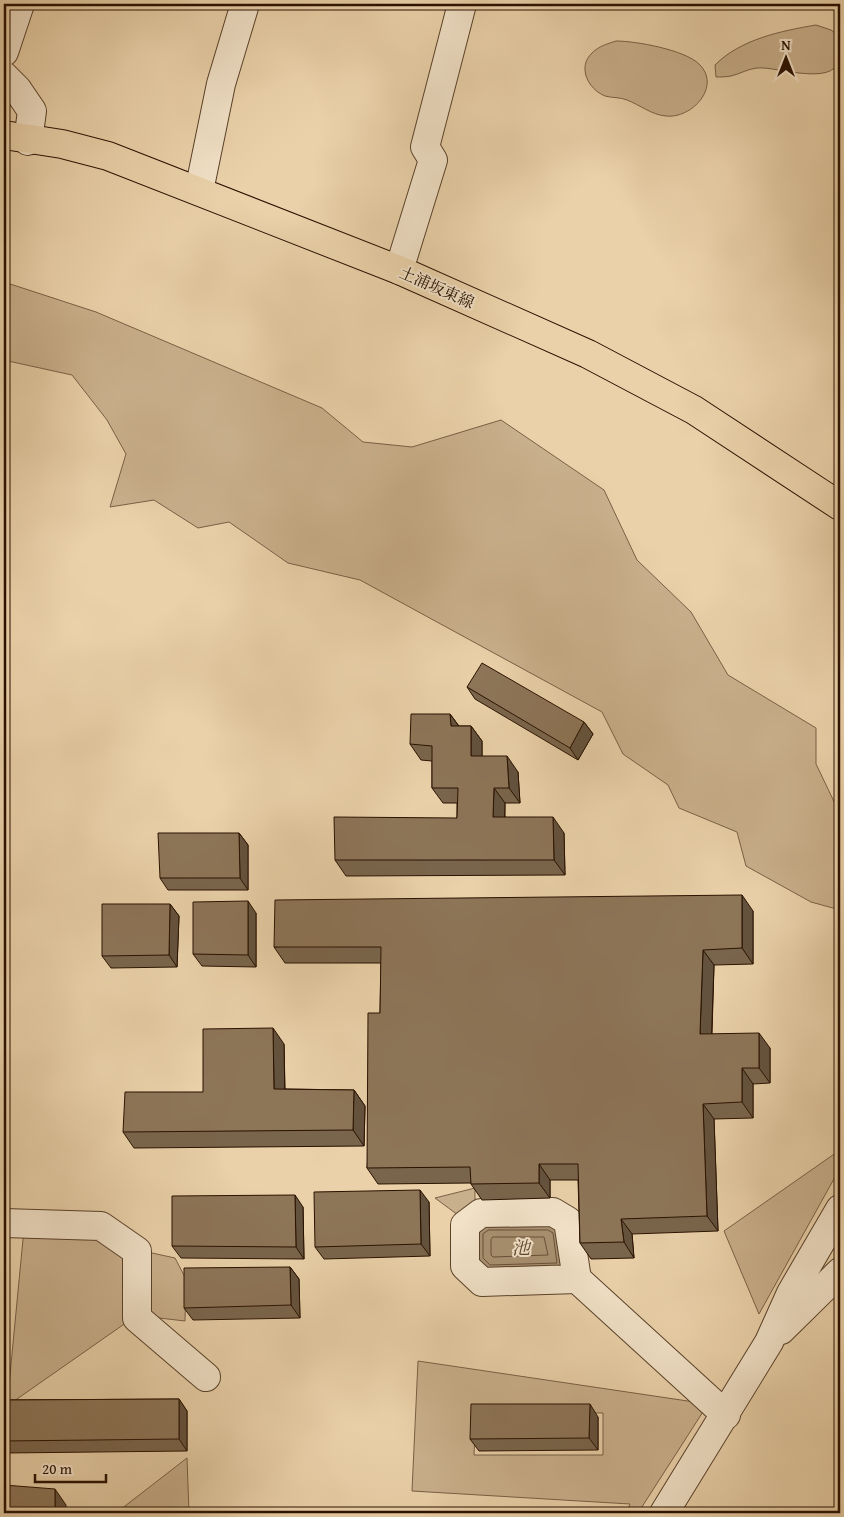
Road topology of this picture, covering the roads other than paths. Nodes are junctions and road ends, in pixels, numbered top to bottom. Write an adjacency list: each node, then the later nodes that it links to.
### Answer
1 (20, 4): 4 (street)
2 (245, 4): 7 (street)
3 (462, 4): 8 (street)
4 (4, 52)
5 (4, 76): 6 (street)
6 (16, 138): 7 (main road, 土浦坂東線)
7 (199, 191): 8 (main road, 土浦坂東線)
8 (399, 270): 9 (main road, 土浦坂東線)
9 (840, 506)
10 (840, 1209): 14 (street)
11 (4, 1223): 15 (street)
12 (840, 1272): 14 (street)
13 (577, 1280): 16 (street)
14 (769, 1342): 16 (street)
15 (206, 1377)
16 (726, 1415): 17 (street)
17 (664, 1513)

